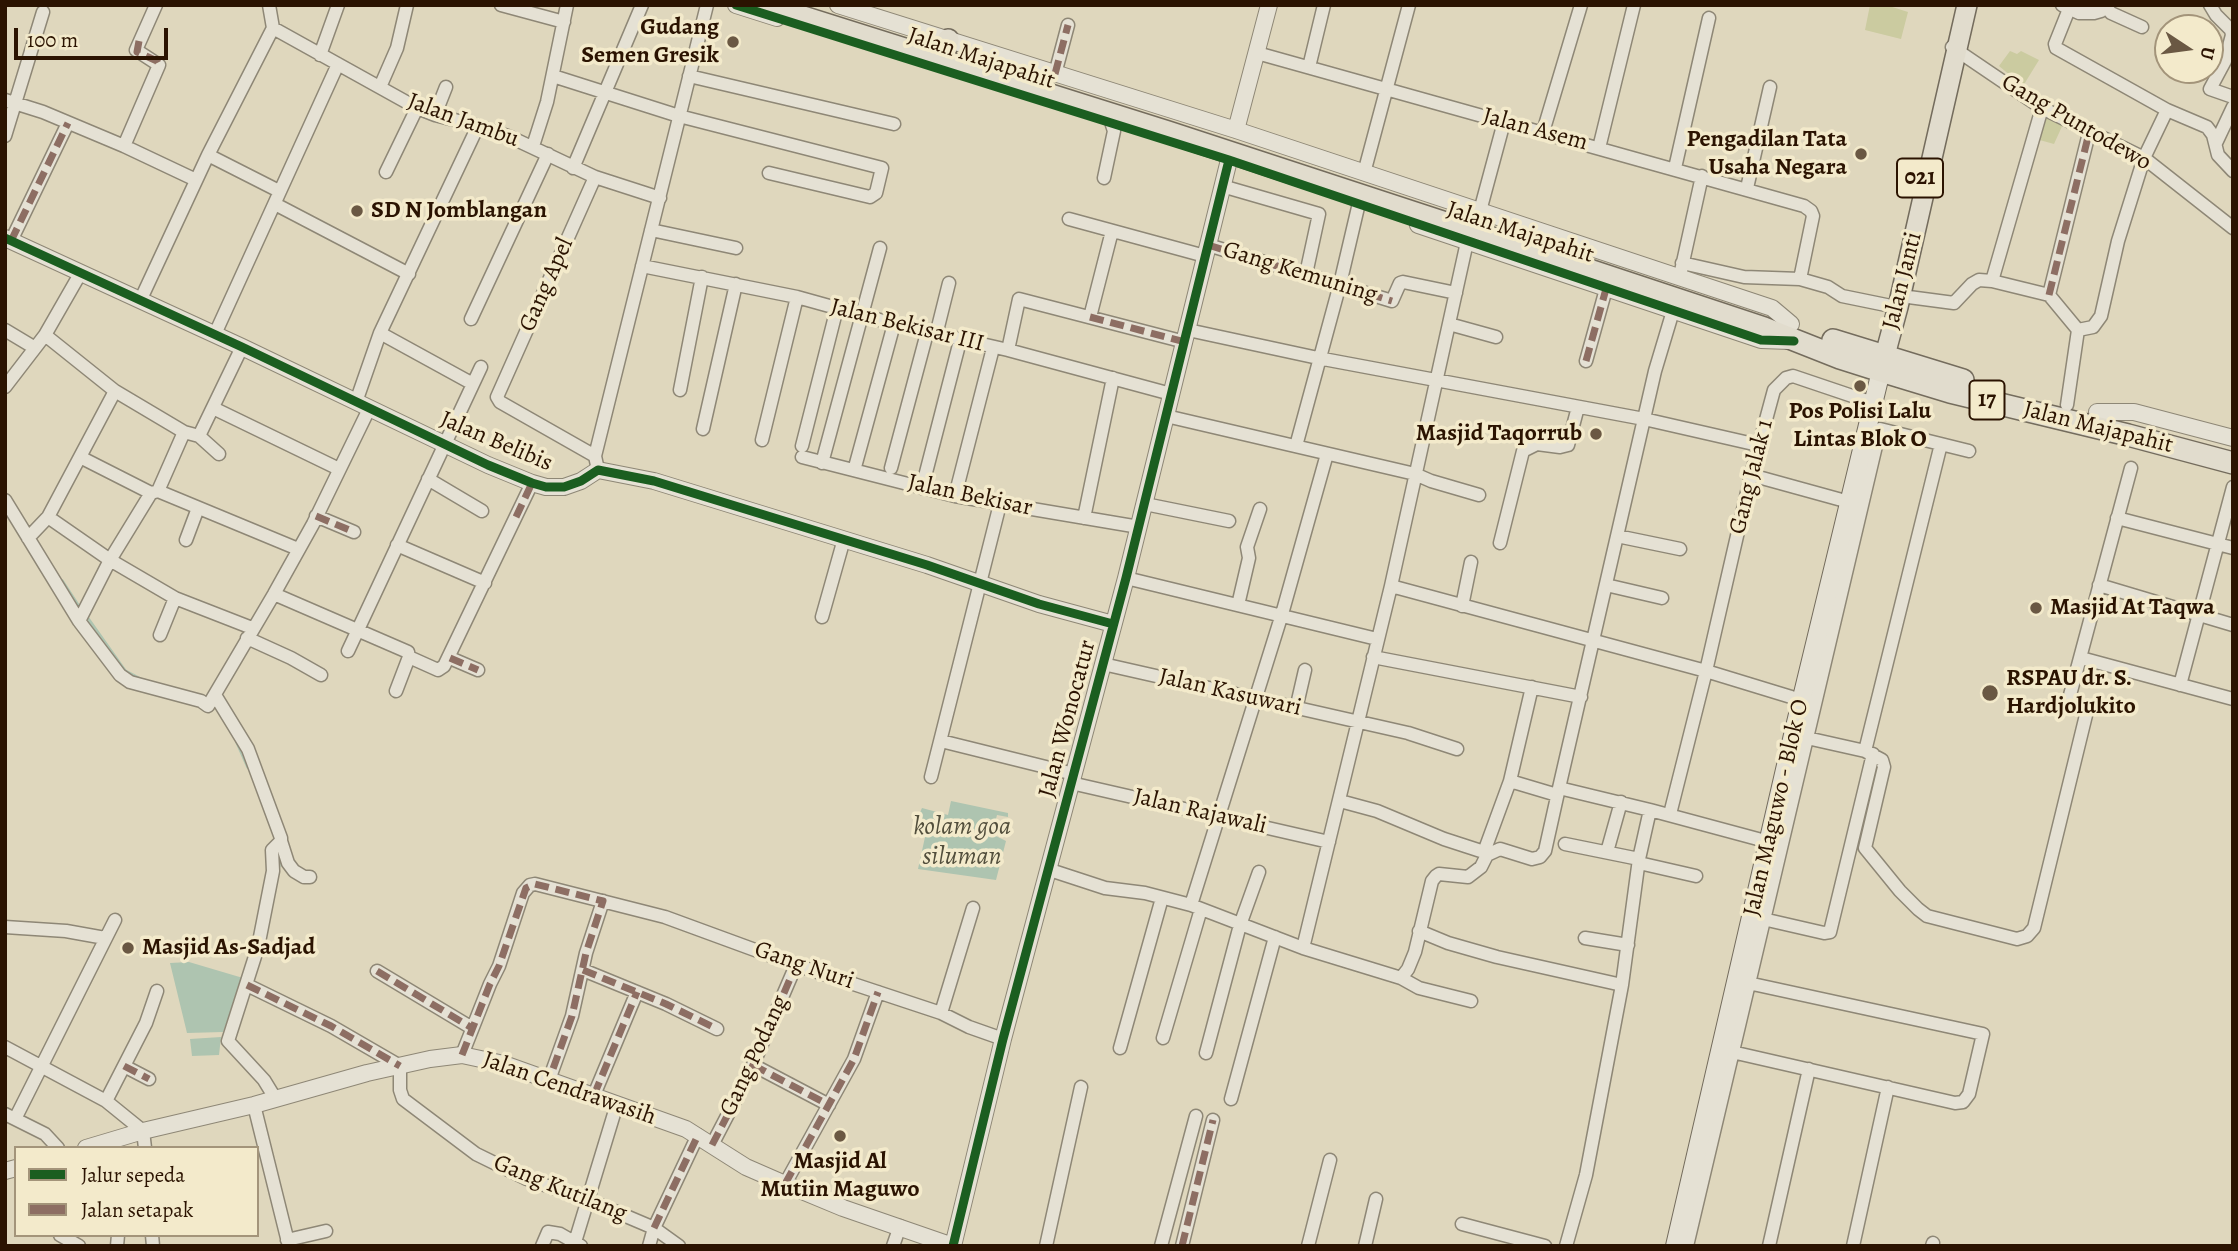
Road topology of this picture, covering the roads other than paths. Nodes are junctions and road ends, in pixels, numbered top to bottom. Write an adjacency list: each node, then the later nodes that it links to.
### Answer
1 (156, 5): 66 (street)
2 (269, 5): 29 (street)
3 (338, 5): 34 (street)
4 (407, 5): 42 (street)
5 (501, 5): 26 (street)
6 (567, 5): 26 (street)
7 (642, 5): 46 (street)
8 (707, 5): 39 (street)
9 (736, 5): 60 (street)
10 (765, 5): 40 (highway, Jalan Majapahit / 17)
11 (811, 5): 31 (highway, Jalan Majapahit / 17)
12 (838, 5): 23 (street)
13 (1269, 5): 33 (street)
14 (1324, 5): 37 (street)
15 (1409, 5): 45 (street)
16 (1581, 5): 62 (street)
17 (1634, 5): 68 (street)
18 (1960, 5): 32 (main road, Jalan Janti / 021)
19 (1967, 5): 32 (main road, Jalan Janti / 021)
20 (2210, 5): 30 (street)
21 (2107, 6): 22 (street); 28 (street)
22 (2066, 7): 53 (street)
23 (872, 10): 31 (street)
24 (43, 12): 49 (street)
25 (1709, 18): 74 (street)
26 (564, 22): 38 (street)
27 (1068, 25): 40 (street)
28 (2142, 27)
29 (273, 28): 34 (street, Jalan Jambu); 70 (street)
30 (2232, 35): 35 (street)
31 (947, 44): 40 (highway, Jalan Majapahit / 17)
32 (1954, 48): 52 (street, Gang Puntodewo); 114 (main road, Jalan Janti / 021)
33 (1257, 53): 37 (street, Jalan Asem); 61 (street)
34 (320, 55): 36 (street, Jalan Jambu)
35 (2224, 62)
36 (338, 64): 42 (street, Jalan Jambu); 85 (street)
37 (1309, 67): 45 (street, Jalan Asem)
38 (553, 76): 46 (street); 67 (street)
39 (689, 76): 55 (street); 58 (street)
40 (1046, 81): 47 (highway, Jalan Majapahit / 17); 61 (street)
41 (2211, 84): 48 (street)
42 (380, 87): 51 (street, Jalan Jambu)
43 (446, 87): 54 (street)
44 (1769, 87): 84 (street)
45 (1388, 89): 57 (street, Jalan Asem); 78 (street)
46 (604, 93): 55 (street); 73 (street)
47 (1070, 94): 93 (highway, Jalan Majapahit / 17); 125 (highway, Jalan Majapahit / 17)
48 (2233, 97)
49 (11, 102): 56 (street); 64 (street)
50 (2233, 107): 65 (street)
51 (417, 108): 54 (street, Jalan Jambu); 76 (street)
52 (2042, 108): 63 (street, Gang Puntodewo); 105 (street)
53 (2167, 110): 65 (street); 71 (street)
54 (435, 115): 59 (street, Jalan Jambu)
55 (680, 116): 77 (street); 86 (street)
56 (68, 122): 66 (street); 94 (street)
57 (1504, 122): 62 (street, Jalan Asem); 88 (street)
58 (894, 124)
59 (478, 125): 67 (street, Jalan Jambu); 101 (street)
60 (1112, 125): 72 (street); 81 (street)
61 (1236, 131): 78 (street)
62 (1543, 132): 68 (street, Jalan Asem)
63 (2089, 132): 71 (street, Gang Puntodewo); 111 (street)
64 (5, 136)
65 (2216, 143): 75 (street)
66 (124, 146): 82 (street)
67 (533, 146): 69 (street, Jalan Jambu)
68 (1600, 148): 74 (street, Jalan Asem)
69 (548, 154): 73 (street, Jalan Jambu); 119 (street)
70 (208, 155): 82 (street); 85 (street)
71 (2144, 158): 90 (street, Gang Puntodewo); 123 (street)
72 (1228, 160): 83 (street, Jalan Wonocatur); 87 (street)
73 (573, 168): 80 (street, Jalan Jambu)
74 (1675, 168): 79 (street, Jalan Asem)
75 (2233, 171)
76 (386, 172)
77 (769, 173)
78 (1364, 173): 88 (street)
79 (1702, 176): 84 (street, Jalan Asem); 99 (street)
80 (595, 177): 86 (street, Jalan Jambu); 169 (street, Gang Apel)
81 (1104, 178)
82 (196, 180): 113 (street)
83 (1222, 186): 97 (street, Jalan Wonocatur); 102 (street)
84 (1746, 188): 104 (street, Jalan Asem)
85 (277, 198): 101 (street); 126 (street)
86 (660, 198): 91 (street)
87 (1359, 203): 93 (street); 108 (street)
88 (1480, 211): 99 (street)
89 (1069, 219): 92 (street, Gang Kemuning)
90 (2233, 228)
91 (651, 230): 95 (street); 98 (street)
92 (1112, 231): 97 (street, Gang Kemuning); 118 (street)
93 (1460, 236): 109 (street); 110 (street); 125 (highway, Jalan Majapahit / 17)
94 (8, 239): 100 (street, Jalan Belibis)
95 (736, 248)
96 (880, 248): 117 (street)
97 (1206, 251): 102 (street, Gang Kemuning); 129 (street, Jalan Wonocatur)
98 (642, 266): 103 (street, Jalan Bekisar III); 169 (street)
99 (1681, 270): 104 (street); 125 (street)
100 (80, 274): 113 (street, Jalan Belibis); 128 (street)
101 (410, 274): 124 (street)
102 (1306, 274): 108 (street, Gang Kemuning)
103 (702, 277): 107 (street, Jalan Bekisar III); 144 (street)
104 (1800, 279): 114 (street)
105 (1992, 281): 111 (street); 114 (street)
106 (949, 283): 127 (street)
107 (736, 284): 112 (street, Jalan Bekisar III); 155 (street)
108 (1340, 284): 110 (street, Gang Kemuning); 136 (street)
109 (1606, 289): 116 (street); 137 (street)
110 (1456, 293): 121 (street)
111 (2049, 295): 123 (street)
112 (797, 297): 115 (street, Jalan Bekisar III); 159 (street)
113 (140, 301): 126 (street, Jalan Belibis)
114 (1896, 301): 138 (main road, Jalan Janti / 021)
115 (837, 307): 117 (street, Jalan Bekisar III); 170 (street, Jalan Bekisar)
116 (1674, 311): 125 (street); 153 (street)
117 (861, 314): 120 (street, Jalan Bekisar III); 170 (street)
118 (1090, 317): 129 (street); 135 (street)
119 (471, 319)
120 (894, 324): 127 (street, Jalan Bekisar III); 172 (street)
121 (1449, 324): 130 (street); 141 (street)
122 (5, 330): 133 (street)
123 (2078, 330): 149 (street)
124 (380, 333): 142 (street); 148 (street)
125 (1793, 333): 138 (highway, Jalan Majapahit / 17)
126 (215, 334): 132 (street, Jalan Belibis)
127 (932, 334): 131 (street, Jalan Bekisar III); 173 (street)
128 (45, 335): 133 (street); 145 (street)
129 (1186, 336): 136 (street); 146 (street, Jalan Wonocatur)
130 (1496, 337)
131 (960, 341): 134 (street, Jalan Bekisar III); 182 (street)
132 (242, 346): 148 (street, Jalan Belibis); 151 (street)
133 (35, 348): 143 (street)
134 (993, 348): 135 (street, Jalan Bekisar III); 185 (street)
135 (1008, 351): 140 (street, Jalan Bekisar III)
136 (1318, 358): 141 (street); 163 (street)
137 (1586, 360)
138 (1884, 360): 147 (main road, Jalan Maguwo - Blok O); 149 (highway, Jalan Majapahit / 17); 154 (highway, Jalan Majapahit / 17)
139 (481, 367): 142 (street)
140 (1114, 378): 146 (street, Jalan Bekisar III); 195 (street)
141 (1438, 380): 150 (street); 177 (street)
142 (473, 384): 160 (street)
143 (5, 387)
144 (680, 390)
145 (115, 391): 156 (street); 168 (street)
146 (1171, 394): 152 (street, Jalan Wonocatur)
147 (1873, 403): 161 (street, Gang Jalak 1); 187 (main road, Jalan Maguwo - Blok O)
148 (362, 405): 160 (street, Jalan Belibis); 175 (street)
149 (2067, 405): 154 (highway, Jalan Majapahit / 17)
150 (1578, 407): 153 (street); 204 (street)
151 (213, 408): 157 (street); 175 (street)
152 (1166, 416): 163 (street); 188 (street, Jalan Wonocatur)
153 (1644, 419): 161 (street); 200 (street)
154 (2095, 419): 158 (street); 164 (highway, Jalan Majapahit / 17); 171 (highway, Jalan Majapahit / 17); 176 (street)
155 (703, 429)
156 (184, 432): 157 (street); 183 (street)
157 (199, 436): 166 (street)
158 (2233, 438)
159 (762, 440)
160 (446, 443): 179 (street); 180 (street, Jalan Belibis)
161 (1758, 444): 178 (street, Gang Jalak 1)
162 (1941, 444): 165 (street); 254 (street); 257 (street)
163 (1296, 446): 167 (street)
164 (2233, 448)
165 (1969, 451)
166 (219, 454)
167 (1327, 454): 177 (street); 223 (street)
168 (80, 457): 183 (street); 194 (street)
169 (596, 463): 180 (street, Jalan Belibis); 202 (street)
170 (822, 463): 182 (street, Jalan Bekisar)
171 (2233, 463)
172 (855, 467)
173 (891, 468)
174 (2131, 468): 196 (street)
175 (339, 469): 193 (street)
176 (2233, 473)
177 (1415, 474): 184 (street); 217 (street)
178 (1751, 475): 187 (street); 242 (street, Gang Jalak 1)
179 (428, 480): 192 (street); 205 (street)
180 (532, 483): 213 (street)
181 (2233, 487): 206 (street)
182 (922, 488): 185 (street, Jalan Bekisar)
183 (154, 492): 190 (street); 210 (street)
184 (1479, 495)
185 (955, 496): 189 (street, Jalan Bekisar)
186 (5, 500): 201 (street)
187 (1849, 502): 251 (main road, Jalan Maguwo - Blok O)
188 (1145, 504): 197 (street); 198 (street, Jalan Wonocatur)
189 (1000, 505): 195 (street, Jalan Bekisar); 214 (street)
190 (198, 508): 203 (street); 208 (street)
191 (1260, 509): 221 (street)
192 (482, 511)
193 (316, 516): 199 (street); 208 (street)
194 (48, 517): 201 (street); 210 (street)
195 (1084, 518): 198 (street, Jalan Bekisar)
196 (2118, 518): 206 (street); 216 (street)
197 (1229, 521)
198 (1139, 527): 212 (street, Jalan Wonocatur)
199 (354, 532)
200 (1617, 536): 209 (street); 215 (street)
201 (28, 538): 226 (street)
202 (844, 539): 214 (street); 225 (street)
203 (186, 540)
204 (1500, 543)
205 (397, 545): 213 (street); 229 (street)
206 (2219, 545): 207 (street); 224 (street)
207 (2233, 548)
208 (298, 549): 218 (street)
209 (1680, 549)
210 (110, 560): 219 (street); 226 (street)
211 (1471, 562): 222 (street)
212 (1126, 578): 221 (street); 227 (street, Jalan Wonocatur)
213 (485, 583): 237 (street)
214 (980, 583): 227 (street); 255 (street)
215 (1606, 585): 220 (street); 233 (street)
216 (2099, 585): 224 (street); 238 (street)
217 (1391, 586): 222 (street); 232 (street)
218 (274, 594): 229 (street); 230 (street)
219 (175, 598): 230 (street); 231 (street)
220 (1662, 598)
221 (1238, 605): 223 (street)
222 (1462, 606): 233 (street)
223 (1282, 614): 232 (street); 249 (street)
224 (2200, 616): 228 (street); 244 (street)
225 (822, 617)
226 (79, 621): 247 (street)
227 (1113, 624): 239 (street, Jalan Wonocatur)
228 (2233, 625)
229 (356, 631): 234 (street); 235 (street)
230 (249, 633): 243 (street); 247 (street)
231 (160, 635)
232 (1377, 639): 236 (street)
233 (1594, 640): 242 (street); 248 (street)
234 (348, 651)
235 (409, 657): 237 (street); 246 (street)
236 (1373, 657): 245 (street); 253 (street)
237 (450, 658): 240 (street)
238 (2081, 658): 244 (street); 257 (street)
239 (1102, 664): 249 (street, Jalan Kasuwari); 260 (street, Jalan Wonocatur)
240 (478, 670)
241 (1305, 670): 252 (street)
242 (1706, 671): 251 (street); 266 (street, Gang Jalak 1)
243 (321, 675)
244 (2180, 685): 250 (street)
245 (1532, 687): 248 (street); 261 (street)
246 (396, 691)
247 (213, 698): 270 (street)
248 (1581, 698): 262 (street)
249 (1255, 699): 252 (street, Jalan Kasuwari); 267 (street)
250 (2233, 699)
251 (1801, 700): 254 (main road, Jalan Maguwo - Blok O)
252 (1296, 709): 253 (street, Jalan Kasuwari)
253 (1358, 722): 256 (street, Jalan Kasuwari); 263 (street)
254 (1800, 736): 257 (street); 258 (main road, Jalan Maguwo - Blok O)
255 (941, 741): 259 (street); 260 (street, Jalan Rajawali)
256 (1457, 749)
257 (1869, 753): 284 (street)
258 (1791, 774): 269 (main road, Jalan Maguwo - Blok O); 284 (street)
259 (931, 777)
260 (1072, 778): 267 (street, Jalan Rajawali); 275 (street, Jalan Wonocatur)
261 (1510, 781): 262 (street); 273 (street)
262 (1558, 791): 264 (street); 273 (street)
263 (1340, 801): 268 (street); 273 (street)
264 (1621, 802): 265 (street); 272 (street)
265 (1650, 810): 266 (street); 274 (street)
266 (1670, 814): 269 (street)
267 (1220, 816): 268 (street, Jalan Rajawali); 281 (street)
268 (1329, 842): 293 (street)
269 (1769, 842): 364 (main road, Jalan Maguwo - Blok O)
270 (279, 843): 278 (street); 299 (street)
271 (1565, 844): 272 (street)
272 (1607, 852): 274 (street)
273 (1485, 854): 288 (street)
274 (1639, 861): 277 (street); 292 (street)
275 (1049, 870): 279 (street); 309 (street, Jalan Wonocatur)
276 (1259, 872): 286 (street)
277 (1696, 876)
278 (310, 877)
279 (1162, 898): 281 (street); 311 (street)
280 (603, 901): 294 (street, Gang Nuri); 295 (street); 306 (street, Gang Nuri)
281 (1196, 907): 286 (street); 308 (street)
282 (973, 908): 305 (street)
283 (5, 919): 287 (street)
284 (1763, 919): 298 (street)
285 (115, 920): 290 (street)
286 (1240, 925): 289 (street); 313 (street)
287 (5, 928): 290 (street)
288 (1419, 931): 297 (street); 300 (street)
289 (1275, 937): 293 (street); 326 (street)
290 (105, 938): 316 (street)
291 (1585, 938): 292 (street)
292 (1628, 945): 300 (street)
293 (1303, 948): 297 (street)
294 (796, 965): 303 (street, Gang Nuri); 315 (street, Gang Podang)
295 (583, 970): 302 (street); 321 (street)
296 (377, 971): 306 (street)
297 (1401, 978): 304 (street)
298 (1748, 983): 312 (street); 323 (street)
299 (247, 985): 318 (street); 325 (street)
300 (1622, 985): 363 (street)
301 (157, 991): 317 (street)
302 (637, 992): 307 (street); 324 (street)
303 (878, 992): 305 (street, Gang Nuri); 330 (street)
304 (1471, 1002)
305 (942, 1013): 309 (street, Gang Nuri)
306 (472, 1028): 314 (street, Gang Nuri)
307 (717, 1029)
308 (1163, 1038)
309 (1003, 1039): 356 (street, Jalan Wonocatur)
310 (5, 1047): 316 (street)
311 (1120, 1048)
312 (1732, 1052): 319 (street); 365 (street)
313 (1206, 1054)
314 (462, 1055): 318 (street, Jalan Cendrawasih); 321 (street, Jalan Cendrawasih)
315 (753, 1065): 330 (street); 339 (street, Gang Podang)
316 (43, 1066): 327 (street); 332 (street)
317 (124, 1066): 320 (street); 327 (street)
318 (400, 1066): 325 (street, Jalan Cendrawasih); 343 (street, Gang Kutilang)
319 (1809, 1069): 323 (street); 366 (street)
320 (149, 1079)
321 (549, 1080): 324 (street, Jalan Cendrawasih)
322 (1081, 1087): 357 (street)
323 (1888, 1087): 367 (street)
324 (594, 1095): 328 (street, Jalan Cendrawasih)
325 (275, 1098): 329 (street, Jalan Cendrawasih)
326 (1231, 1099)
327 (106, 1101): 334 (street)
328 (617, 1104): 335 (street, Jalan Cendrawasih); 343 (street)
329 (254, 1105): 334 (street, Jalan Cendrawasih); 349 (street)
330 (829, 1105): 341 (street)
331 (1196, 1116): 358 (street)
332 (10, 1117): 337 (street)
333 (1213, 1120): 359 (street)
334 (143, 1131): 336 (street, Jalan Cendrawasih); 338 (street)
335 (698, 1135): 339 (street, Jalan Cendrawasih); 346 (street)
336 (106, 1145)
337 (56, 1146)
338 (145, 1146)
339 (712, 1146): 341 (street, Jalan Cendrawasih)
340 (1330, 1160): 360 (street)
341 (785, 1184): 345 (street, Jalan Cendrawasih)
342 (1376, 1199): 361 (street)
343 (587, 1200): 346 (street, Gang Kutilang); 350 (street)
344 (1462, 1224): 362 (street)
345 (900, 1226): 355 (street); 356 (street, Jalan Cendrawasih)
346 (654, 1228): 353 (street); 354 (street, Gang Kutilang)
347 (326, 1230): 349 (street)
348 (62, 1237): 351 (street)
349 (288, 1243)
350 (578, 1244): 352 (street)
351 (79, 1246)
352 (542, 1246)
353 (649, 1246)
354 (679, 1246)
355 (893, 1246)
356 (953, 1246)
357 (1046, 1246)
358 (1161, 1246)
359 (1182, 1246)
360 (1308, 1246)
361 (1365, 1246)
362 (1545, 1246)
363 (1566, 1246)
364 (1675, 1246)
365 (1687, 1246)
366 (1769, 1246)
367 (1853, 1246)

